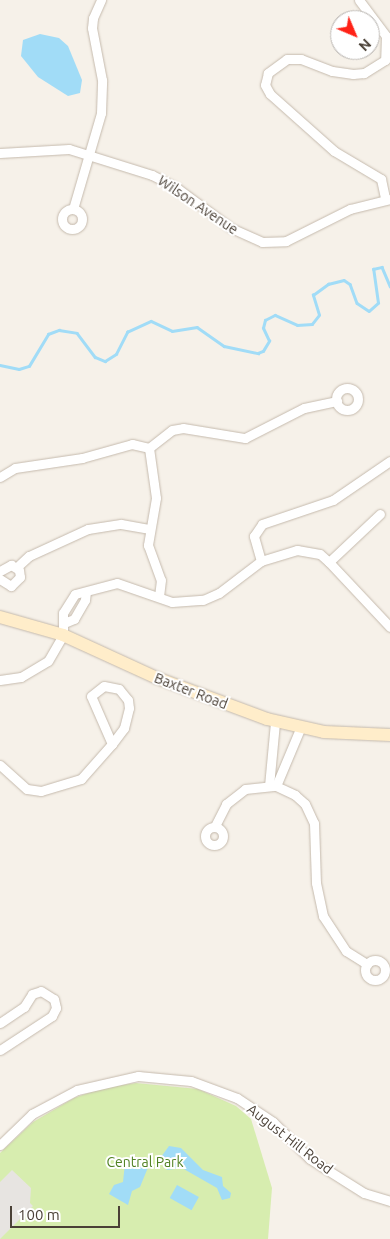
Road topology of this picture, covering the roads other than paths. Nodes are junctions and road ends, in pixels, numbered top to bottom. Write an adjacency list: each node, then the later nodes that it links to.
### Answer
1 (101, 0): 4 (street)
2 (359, 0): 5 (street)
3 (0, 153): 4 (street, Wilson Avenue)
4 (89, 153): 5 (street, Wilson Avenue); 6 (street)
5 (388, 199)
6 (74, 209)
7 (337, 401): 8 (street)
8 (149, 448): 10 (street); 12 (street)
9 (390, 461): 13 (street)
10 (0, 477)
11 (380, 514): 14 (street)
12 (149, 529): 15 (street); 18 (street)
13 (261, 561): 14 (street); 18 (street)
14 (329, 562): 20 (street)
15 (17, 568): 16 (street); 17 (street)
16 (0, 571)
17 (0, 579)
18 (159, 597): 21 (street)
19 (0, 617): 21 (main road, Baxter Road)
20 (390, 627)
21 (63, 629): 22 (street); 23 (main road, Baxter Road)
22 (0, 680)
23 (275, 722): 24 (main road, Baxter Road); 28 (street)
24 (300, 729): 25 (main road, Baxter Road); 28 (street)
25 (390, 735)
26 (112, 744): 26 (street); 27 (street)
27 (0, 765)
28 (272, 786): 29 (street); 30 (street)
29 (215, 826)
30 (367, 964)
31 (0, 1023): 32 (street)
32 (0, 1050)
33 (0, 1145): 34 (street, August Hill Road)
34 (390, 1201)

